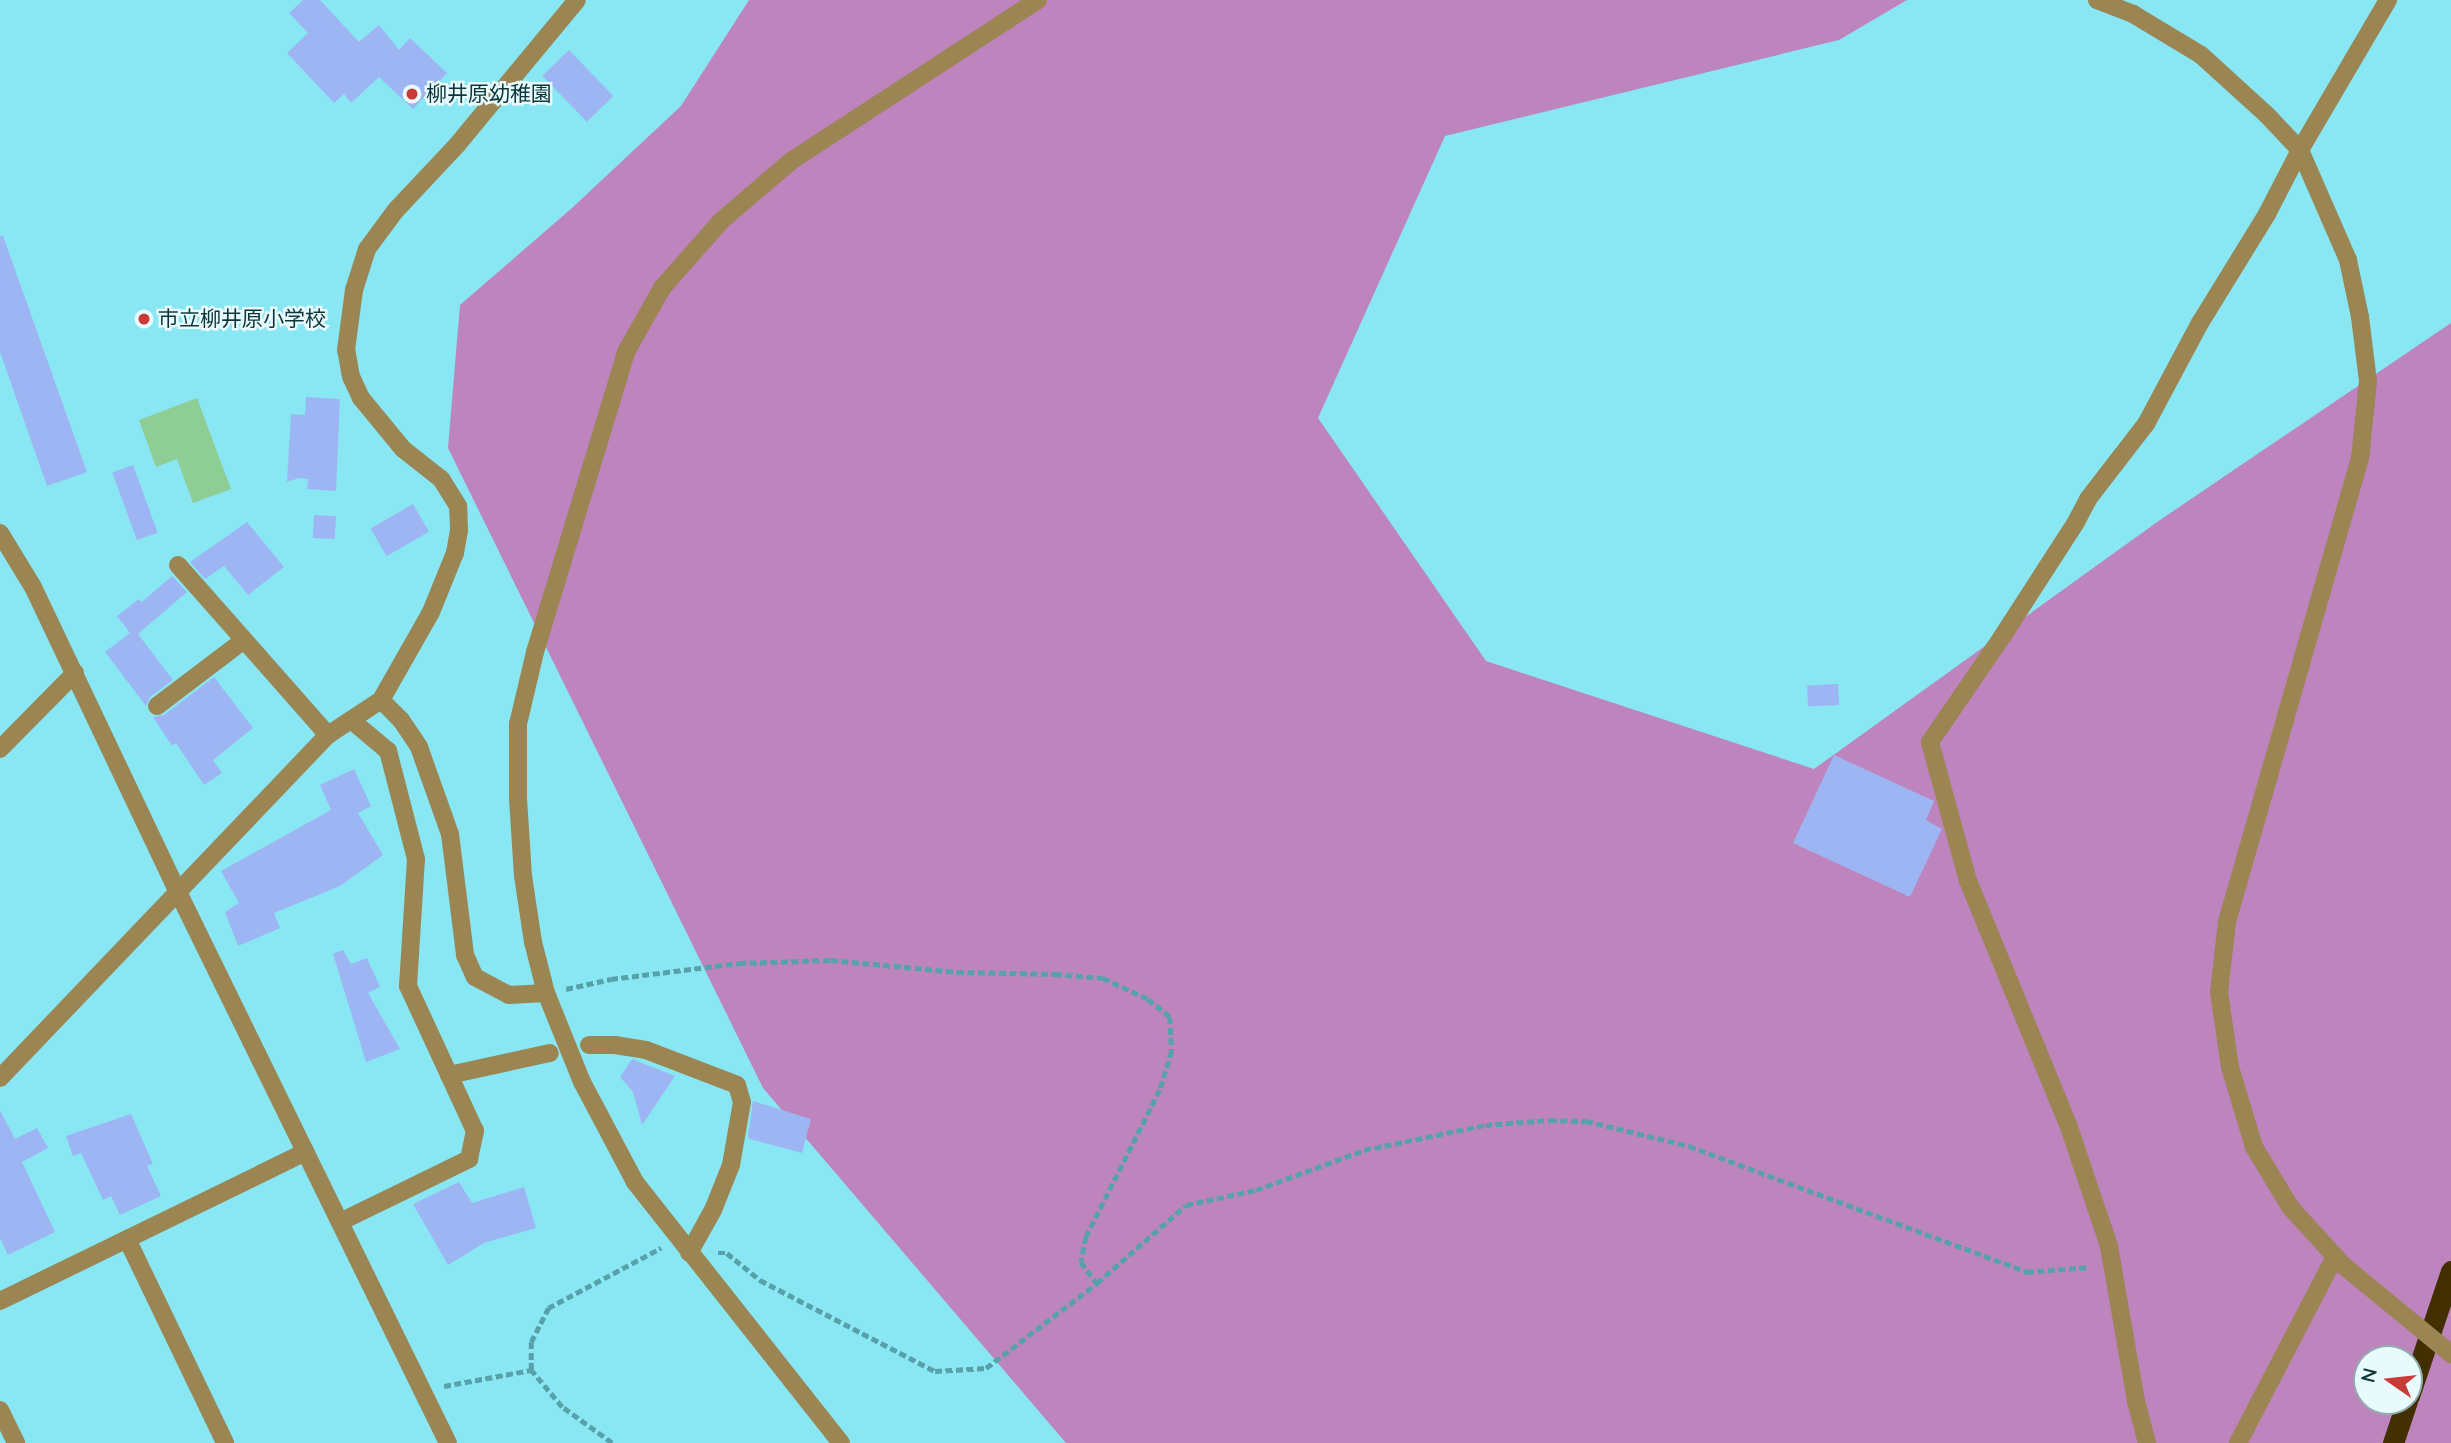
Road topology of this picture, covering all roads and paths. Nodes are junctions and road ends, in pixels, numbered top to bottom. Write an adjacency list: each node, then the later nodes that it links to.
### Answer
1 (578, 0): 10 (street)
2 (1038, 0): 16 (street)
3 (2097, 0): 5 (street)
4 (2388, 0): 5 (street)
5 (2300, 150): 26 (street); 27 (street)
6 (0, 533): 9 (street)
7 (178, 565): 8 (street)
8 (244, 639): 11 (street); 13 (street)
9 (75, 673): 14 (street); 15 (street)
10 (381, 700): 12 (street); 16 (street)
11 (157, 706)
12 (351, 720): 13 (street); 19 (street)
13 (328, 735): 15 (street)
14 (0, 749)
15 (179, 894): 20 (street); 21 (street)
16 (546, 993): 24 (street); 29 (path)
17 (589, 1045): 25 (street)
18 (550, 1053): 19 (street)
19 (449, 1075): 22 (street)
20 (0, 1078)
21 (306, 1152): 22 (street); 23 (street)
22 (340, 1222): 34 (street)
23 (127, 1239): 30 (street); 38 (street)
24 (678, 1239): 25 (street); 33 (path)
25 (689, 1254): 29 (path); 41 (street)
26 (2340, 1261): 32 (street, bridge); 43 (street)
27 (2112, 1266): 29 (path); 42 (street)
28 (2451, 1271): 31 (highway)
29 (1097, 1283)
30 (0, 1301)
31 (2423, 1354)
32 (2451, 1354)
33 (531, 1370): 34 (path); 40 (path)
34 (422, 1391): 39 (street)
35 (0, 1410): 37 (street)
36 (2403, 1415): 44 (highway)
37 (16, 1443)
38 (225, 1443)
39 (448, 1443)
40 (612, 1443)
41 (841, 1443)
42 (2147, 1443)
43 (2238, 1443)
44 (2393, 1443)

